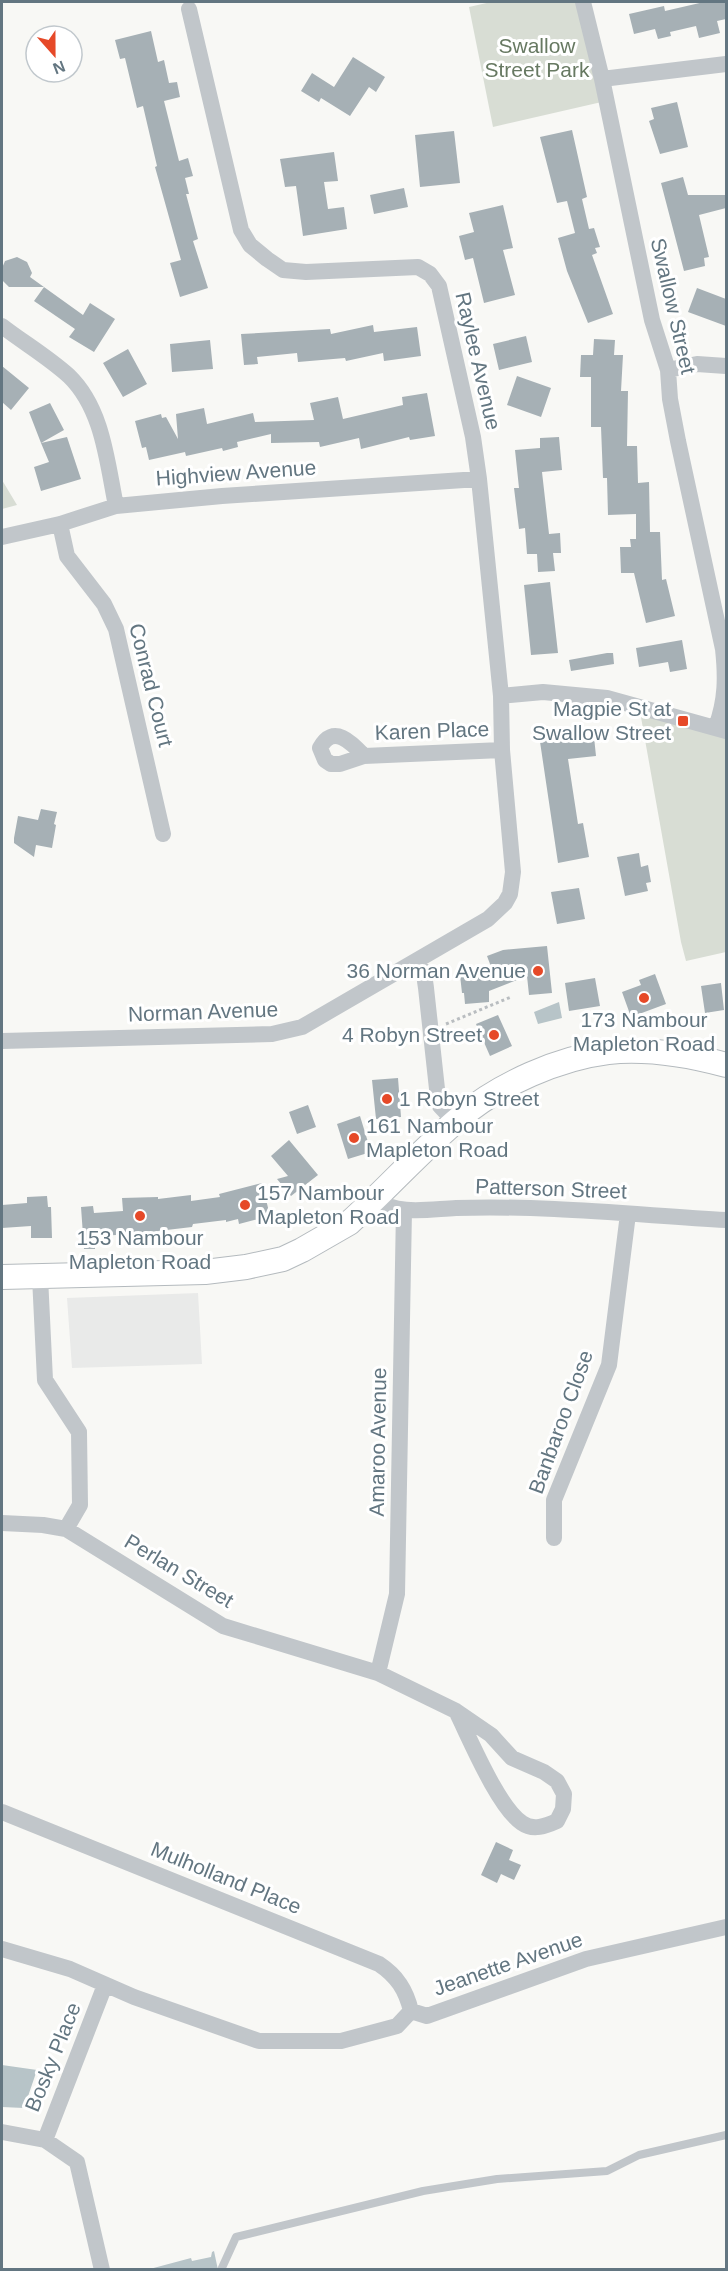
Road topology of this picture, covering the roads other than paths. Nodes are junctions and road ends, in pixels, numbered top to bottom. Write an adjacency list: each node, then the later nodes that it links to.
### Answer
1 (583, 2): 4 (street, Swallow Street)
2 (189, 9): 8 (street, Raylee Avenue)
3 (726, 64): 4 (street)
4 (602, 79): 7 (street, Swallow Street)
5 (2, 326): 9 (street)
6 (726, 366): 7 (street)
7 (668, 370): 13 (street, Swallow Street)
8 (479, 479): 9 (street, Highview Avenue); 12 (street, Raylee Avenue)
9 (116, 506): 10 (street, Highview Avenue)
10 (60, 524): 11 (street, Highview Avenue); 16 (street, Conrad Court)
11 (2, 537)
12 (501, 696): 13 (street); 14 (street, Raylee Avenue)
13 (721, 729)
14 (502, 750): 15 (street, Karen Place); 17 (street, Raylee Avenue)
15 (364, 756)
16 (163, 834)
17 (510, 894): 18 (street, Norman Avenue)
18 (418, 961): 19 (street, Norman Avenue); 21 (street)
19 (2, 1041)
20 (726, 1065): 21 (main road)
21 (454, 1122): 22 (main road)
22 (376, 1198): 23 (street, Patterson Street); 27 (main road)
23 (404, 1210): 24 (street, Patterson Street); 31 (street, Amaroo Avenue)
24 (628, 1214): 25 (street, Patterson Street); 30 (street, Banbaroo Close)
25 (726, 1220)
26 (2, 1277): 27 (main road)
27 (40, 1277): 29 (street)
28 (2, 1523): 29 (street)
29 (66, 1529): 31 (street, Perlan Street)
30 (554, 1538)
31 (378, 1673): 32 (street, Perlan Street)
32 (456, 1711): 32 (street, Perlan Street)
33 (2, 1812): 37 (street, Mulholland Place)
34 (726, 1927): 37 (street, Jeanette Avenue)
35 (2, 1949): 36 (street, Jeanette Avenue)
36 (105, 1985): 37 (street, Jeanette Avenue); 40 (street, Bosky Place)
37 (411, 2011)
38 (2, 2132): 40 (street)
39 (726, 2135): 42 (lane)
40 (45, 2140): 41 (street, Bosky Place)
41 (102, 2270)
42 (221, 2270)

